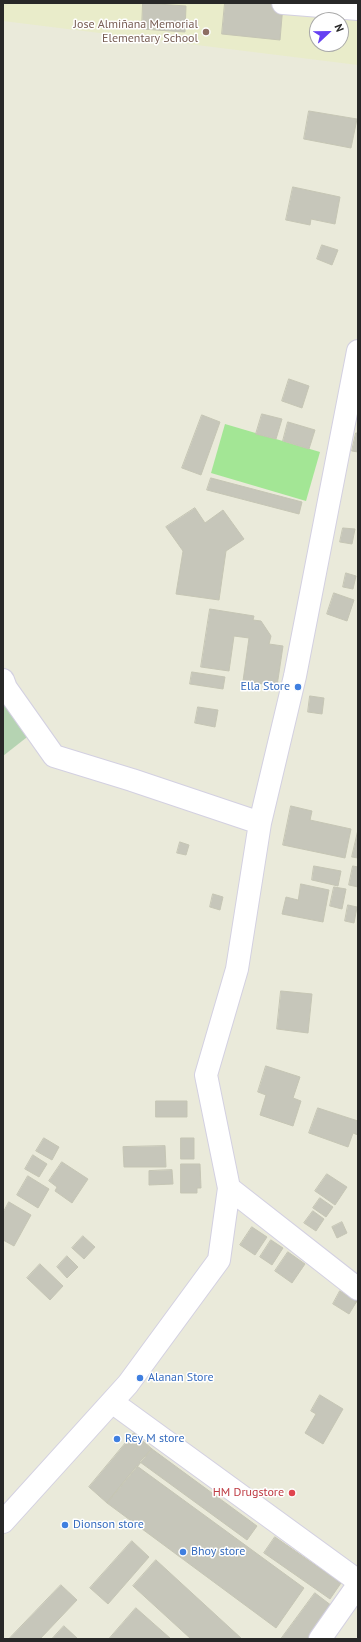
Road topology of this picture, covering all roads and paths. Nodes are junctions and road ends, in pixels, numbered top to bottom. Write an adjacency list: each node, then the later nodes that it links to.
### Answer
1 (284, 3): 2 (street)
2 (358, 10)
3 (358, 351): 5 (street)
4 (3, 680): 5 (street)
5 (260, 823): 6 (street)
6 (230, 1188): 7 (street); 8 (street)
7 (358, 1289)
8 (112, 1402): 9 (street); 10 (street)
9 (3, 1522)
10 (358, 1581)
11 (358, 1585): 12 (street)
12 (320, 1639)

